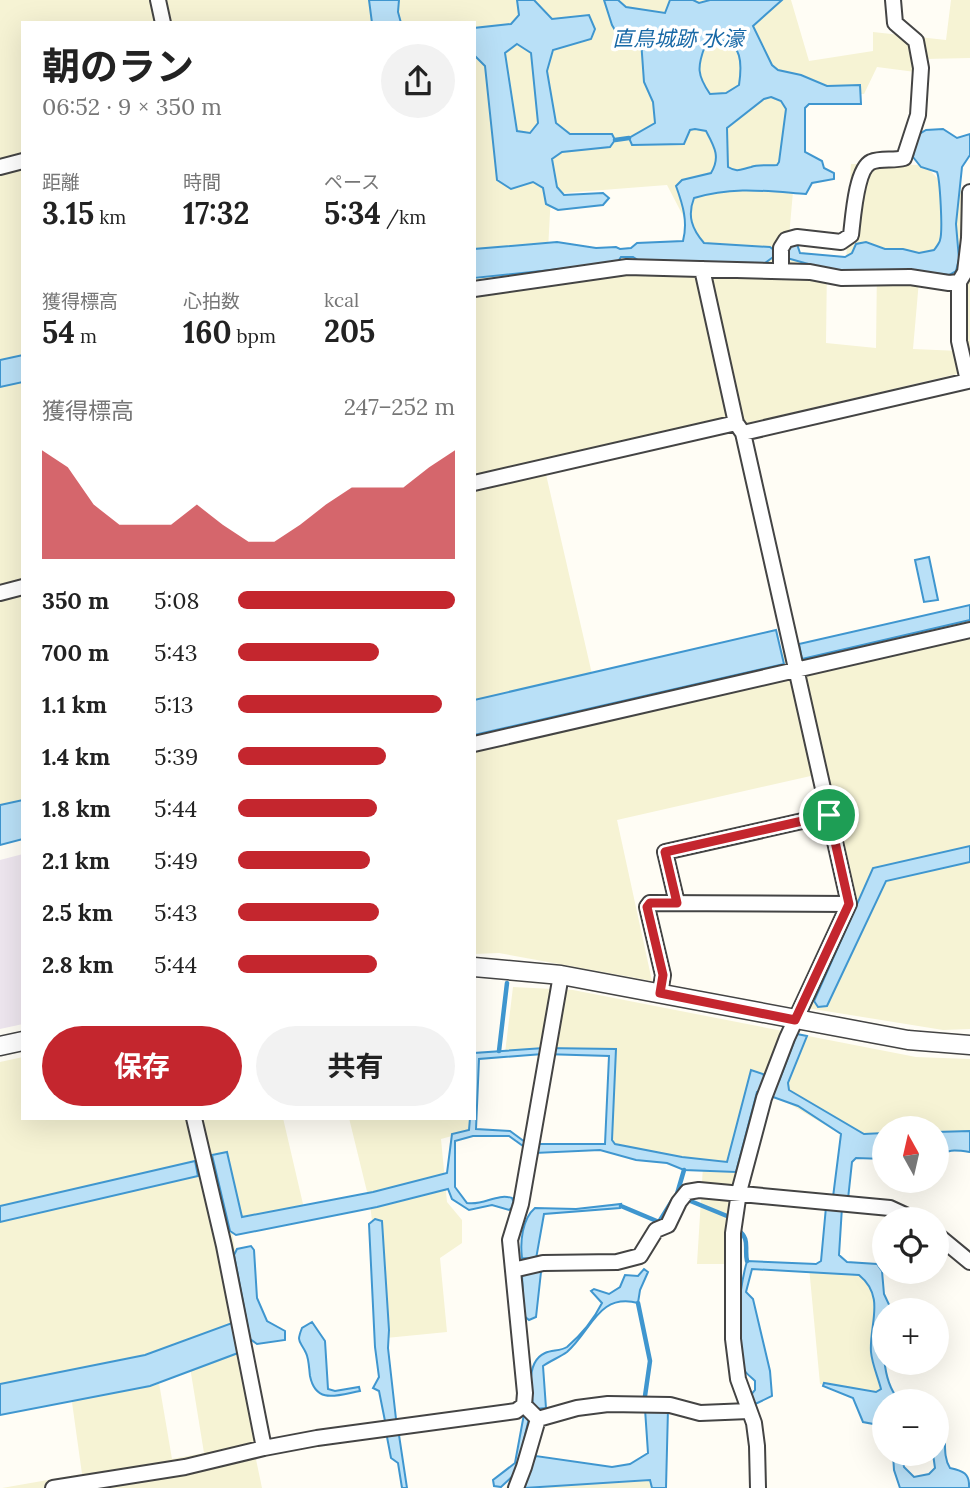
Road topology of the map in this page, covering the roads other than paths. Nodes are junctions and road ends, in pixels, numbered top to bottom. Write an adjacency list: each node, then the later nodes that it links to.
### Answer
1 (158, 0): 3 (street)
2 (893, 0): 7 (street)
3 (163, 21)
4 (21, 162): 5 (street)
5 (0, 167)
6 (970, 192): 9 (street)
7 (781, 260): 8 (street); 9 (street)
8 (702, 269): 10 (street); 11 (street)
9 (959, 282): 11 (street)
10 (476, 289)
11 (740, 428): 12 (street); 16 (street)
12 (476, 483)
13 (21, 588): 14 (street)
14 (0, 593)
15 (970, 630): 16 (street)
16 (797, 670): 17 (street); 18 (street)
17 (476, 744)
18 (829, 815): 19 (street); 20 (street)
19 (677, 903): 20 (street); 23 (street)
20 (849, 904): 24 (street)
21 (476, 967): 22 (street)
22 (561, 975): 23 (street); 33 (street)
23 (660, 993): 24 (street)
24 (795, 1020): 26 (street); 29 (street)
25 (21, 1041): 27 (street)
26 (970, 1045)
27 (0, 1046)
28 (194, 1120): 36 (street)
29 (739, 1192): 30 (street); 33 (street); 34 (street)
30 (880, 1207)
31 (949, 1245): 32 (street)
32 (970, 1262)
33 (513, 1270): 35 (street)
34 (749, 1411): 35 (street); 39 (street)
35 (530, 1412): 36 (street); 37 (street)
36 (264, 1448): 38 (street)
37 (521, 1477)
38 (53, 1488)
39 (758, 1488)

